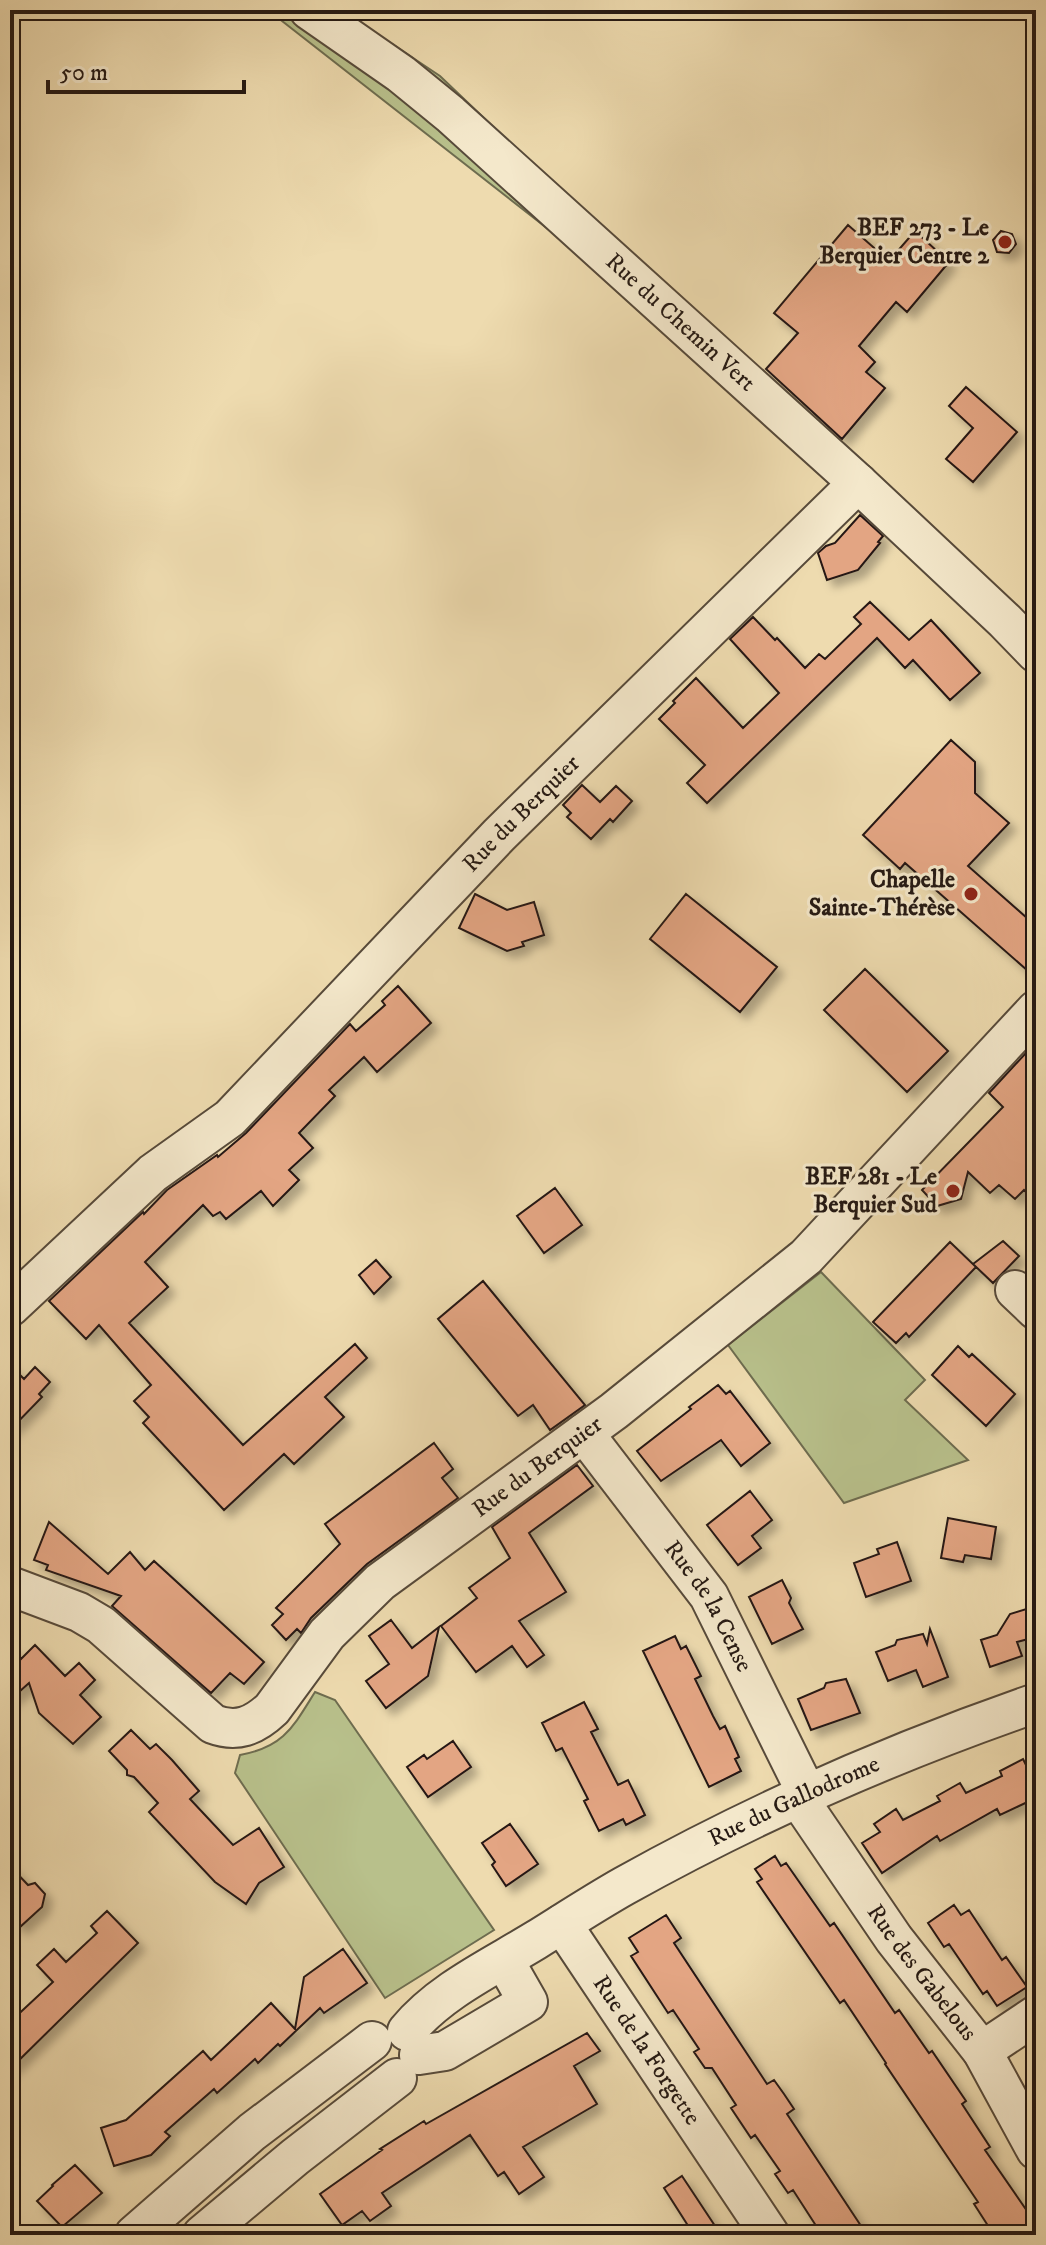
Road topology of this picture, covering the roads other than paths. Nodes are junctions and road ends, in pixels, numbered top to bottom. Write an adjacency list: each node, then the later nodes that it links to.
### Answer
1 (309, 10): 2 (street, Rue du Chemin Vert)
2 (858, 483): 3 (street, Rue du Chemin Vert); 5 (street, Rue du Berquier)
3 (1036, 653)
4 (1036, 1010): 6 (street, Rue du Berquier)
5 (10, 1307)
6 (584, 1433): 7 (street, Rue du Berquier); 9 (street, Rue de la Cense)
7 (10, 1586)
8 (1036, 1703): 9 (street, Rue du Gallodrome)
9 (803, 1796): 10 (street, Rue du Gallodrome); 13 (street, Rue des Gabelous)
10 (562, 1924): 12 (street); 17 (street, Rue de la Forgette)
11 (1036, 2015): 13 (street)
12 (399, 2051): 15 (street); 16 (street)
13 (982, 2051): 14 (street, Rue des Gabelous)
14 (1036, 2150)
15 (134, 2235)
16 (202, 2235)
17 (770, 2235)

